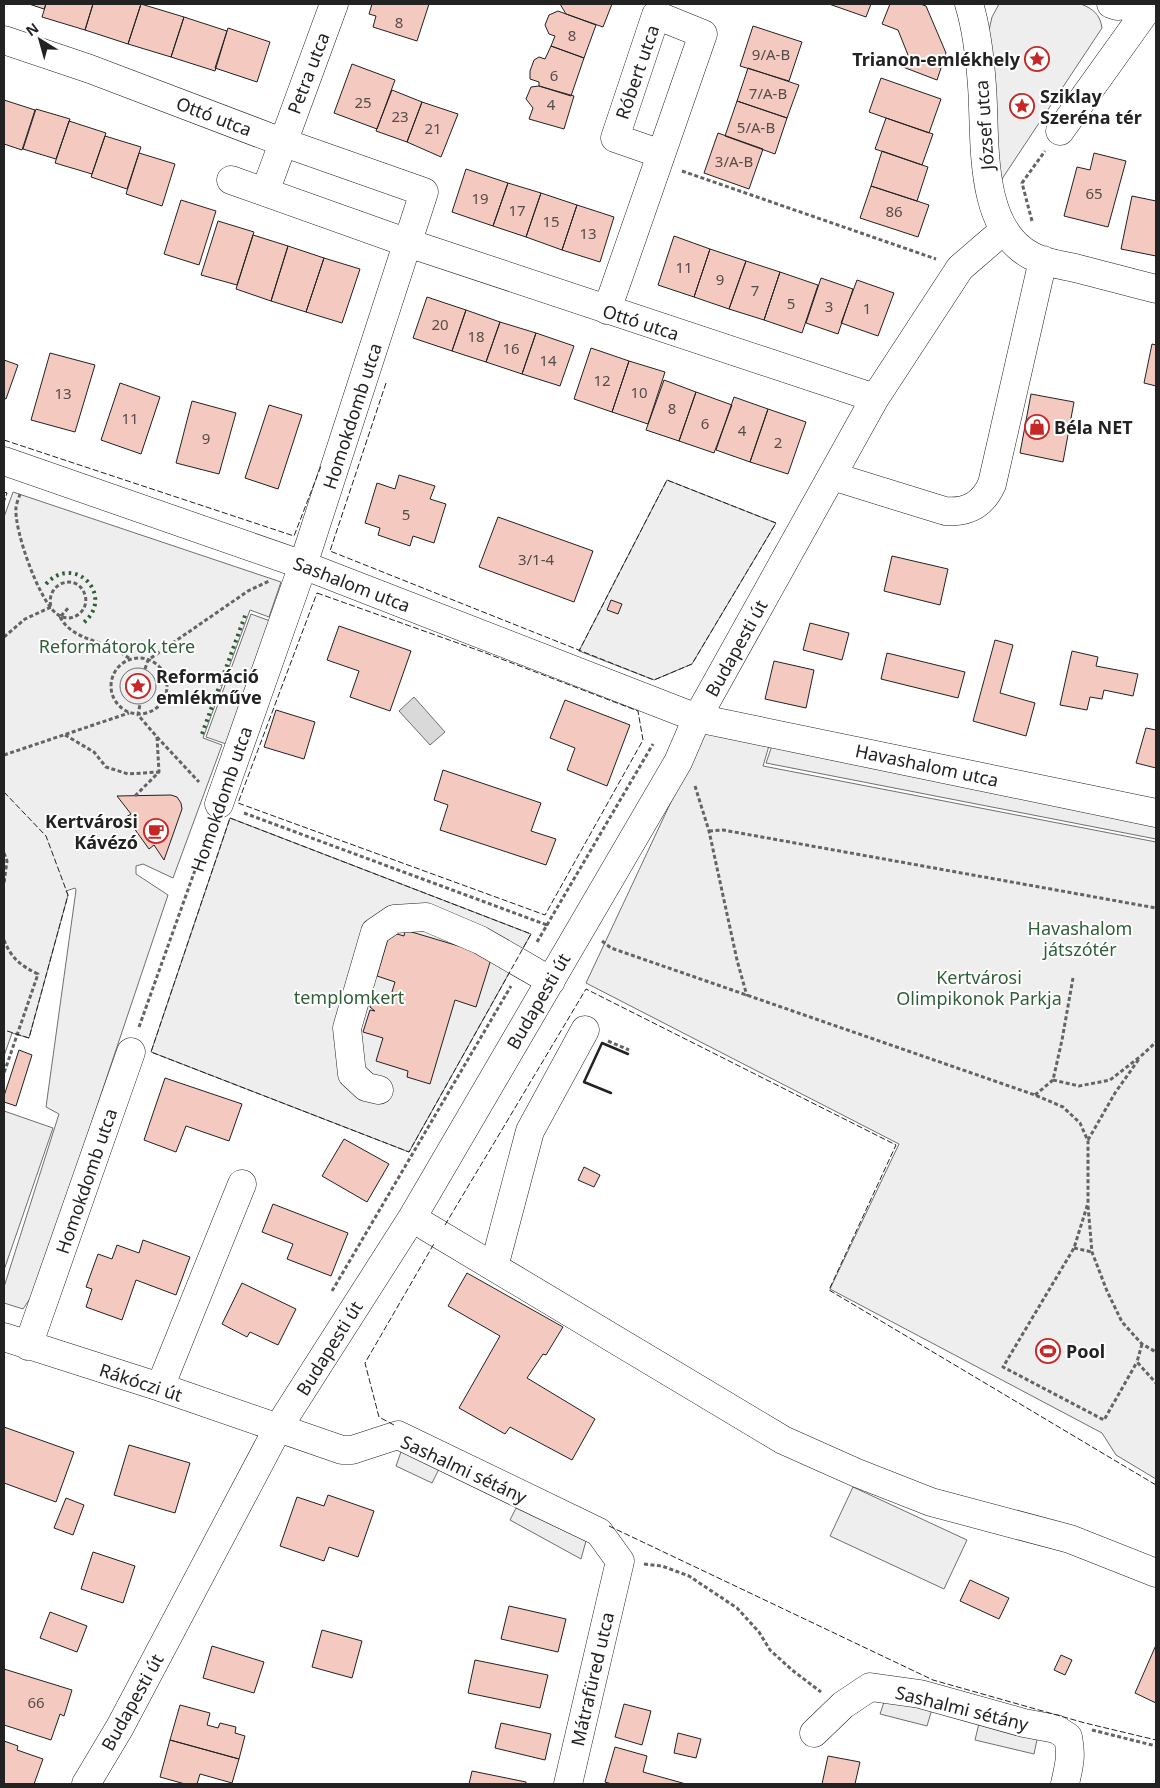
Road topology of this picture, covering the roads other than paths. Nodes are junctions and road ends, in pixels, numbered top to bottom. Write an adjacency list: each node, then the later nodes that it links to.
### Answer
1 (334, 4): 8 (street, Petra utca)
2 (969, 4): 13 (street, József utca)
3 (1112, 4): 4 (street)
4 (1142, 4)
5 (1150, 4): 7 (street)
6 (4, 40): 8 (street, Ottó utca)
7 (1060, 131)
8 (282, 142): 11 (street, Petra utca); 12 (street, Ottó utca)
9 (660, 158): 9 (street, Róbert utca); 17 (street, Róbert utca)
10 (231, 180): 11 (street, Ottó utca)
11 (264, 192): 14 (street, Ottó utca)
12 (424, 192): 14 (street, Homokdomb utca)
13 (1001, 224): 15 (street); 18 (street, Budapesti út)
14 (408, 243): 17 (street, Ottó utca); 21 (street, Homokdomb utca)
15 (1043, 260): 16 (street); 20 (street)
16 (1156, 288)
17 (607, 310): 18 (street, Ottó utca)
18 (875, 398): 20 (street, Budapesti út)
19 (15, 464): 21 (street, Sashalom utca)
20 (832, 476): 22 (street, Budapesti út)
21 (303, 564): 22 (street, Sashalom utca); 23 (street, Homokdomb utca)
22 (697, 718): 24 (street, Havashalom utca); 25 (street, Budapesti út)
23 (219, 804)
24 (1156, 813)
25 (551, 981): 28 (street); 30 (street, Budapesti út)
26 (585, 1030): 31 (street)
27 (131, 1052): 32 (street, Homokdomb utca)
28 (379, 1090)
29 (242, 1184): 33 (street)
30 (412, 1218): 31 (street); 34 (street, Budapesti út)
31 (494, 1267): 36 (street)
32 (16, 1341): 33 (street, Rákóczi út)
33 (160, 1387): 34 (street, Rákóczi út)
34 (278, 1428): 35 (street, Sashalmi sétány); 39 (street, Budapesti út)
35 (618, 1567): 40 (street, Mátrafüred utca)
36 (1156, 1573)
37 (814, 1732): 38 (street, Sashalmi sétány)
38 (1068, 1761)
39 (86, 1784)
40 (568, 1784)

